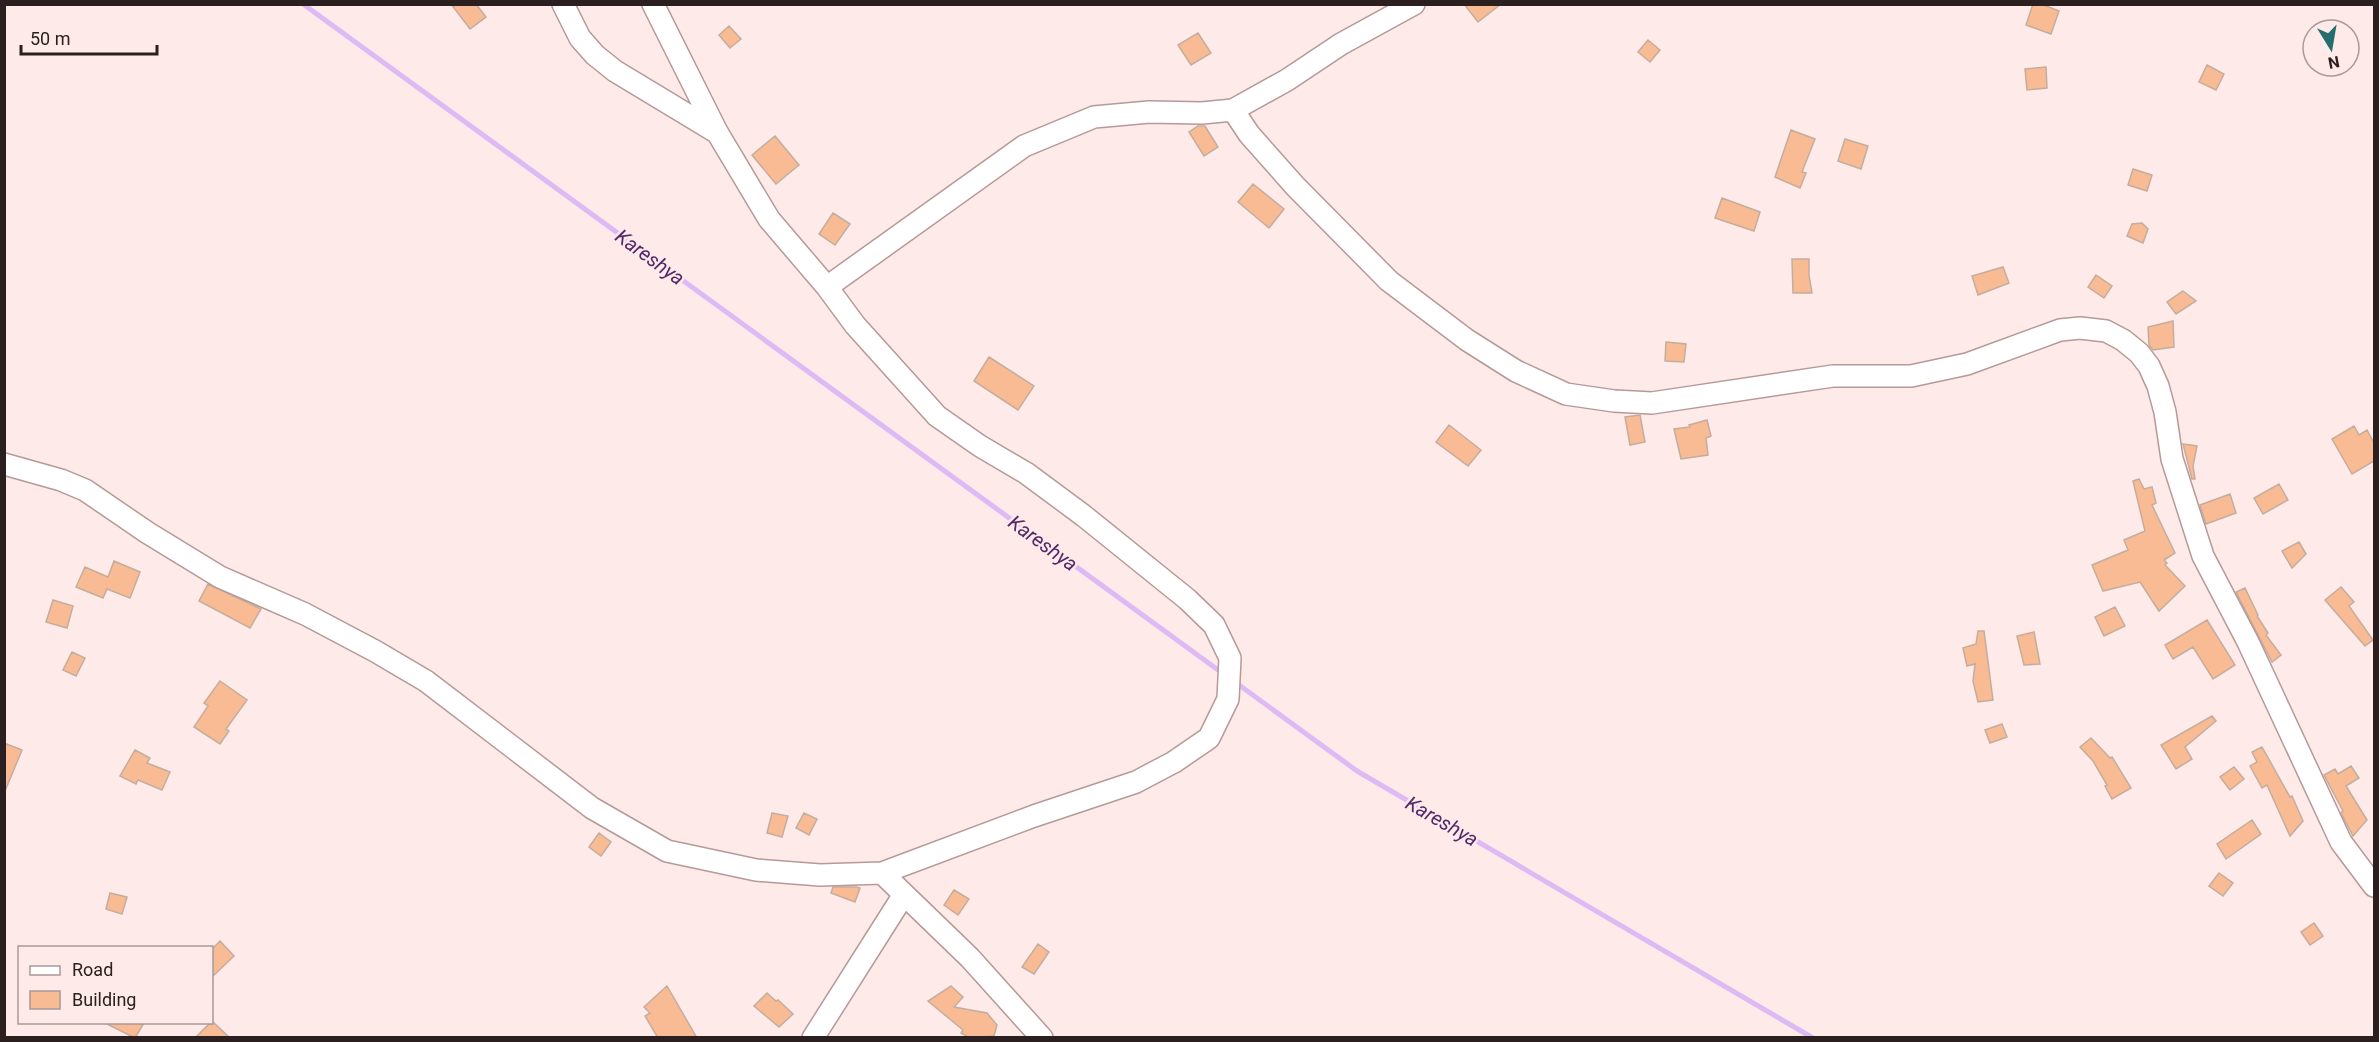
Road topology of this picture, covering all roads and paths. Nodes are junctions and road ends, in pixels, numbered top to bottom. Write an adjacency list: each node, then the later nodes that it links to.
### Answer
1 (564, 4): 5 (street)
2 (653, 4): 5 (street)
3 (1414, 4): 4 (street)
4 (1233, 110): 6 (street); 9 (street)
5 (717, 132): 6 (street)
6 (827, 287): 8 (street)
7 (4, 464): 8 (street)
8 (882, 873): 10 (street)
9 (2374, 886)
10 (903, 896): 11 (street); 12 (street)
11 (813, 1038)
12 (1042, 1038)

